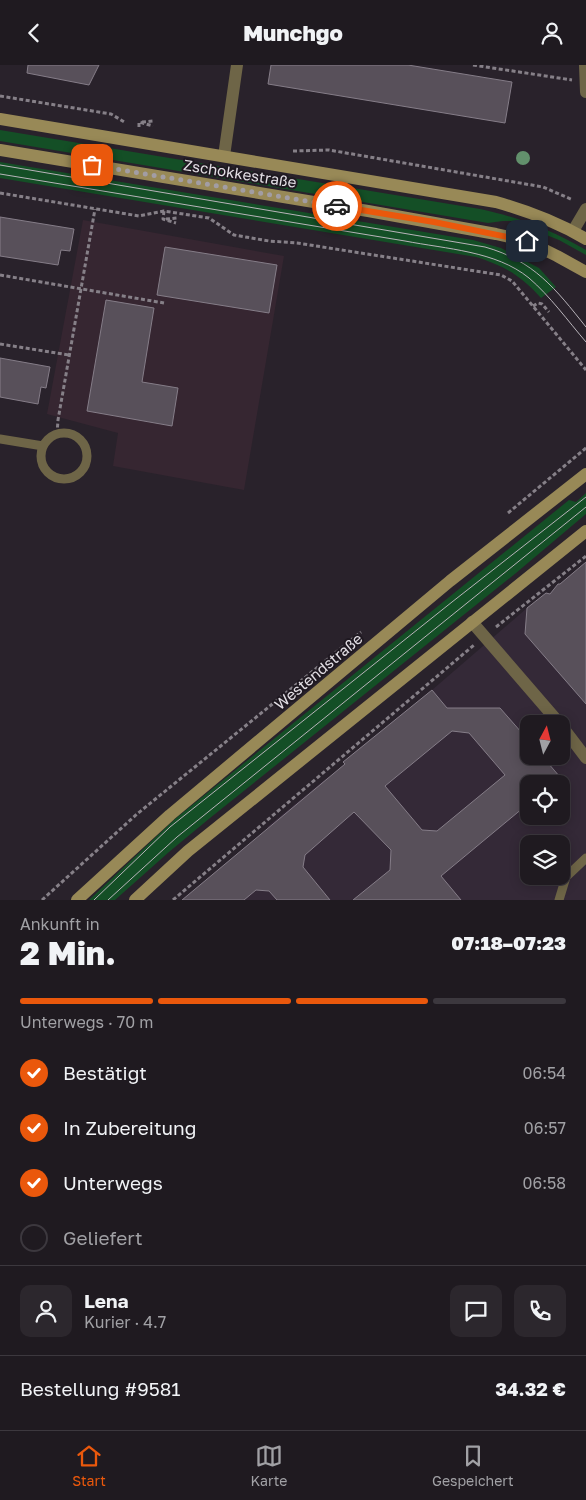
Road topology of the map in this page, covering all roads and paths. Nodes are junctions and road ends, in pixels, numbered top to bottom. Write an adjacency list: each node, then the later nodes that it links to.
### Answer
1 (237, 65): 12 (street)
2 (473, 65): 4 (path)
3 (585, 65): 4 (street)
4 (586, 87)
5 (0, 96): 8 (path)
6 (0, 119): 12 (main road, Zschokkestraße)
7 (153, 121): 8 (path)
8 (139, 122): 9 (path)
9 (153, 126)
10 (0, 150): 23 (main road, Zschokkestraße)
11 (286, 151): 14 (path)
12 (224, 156): 21 (main road, Zschokkestraße)
13 (0, 193): 15 (path)
14 (570, 199)
15 (95, 209): 17 (path); 25 (path)
16 (586, 209): 21 (street)
17 (164, 211): 19 (path); 27 (path)
18 (177, 217): 19 (path)
19 (163, 219): 20 (path)
20 (176, 223)
21 (573, 231): 22 (main road, Zschokkestraße)
22 (586, 239)
23 (586, 272)
24 (0, 275): 25 (path)
25 (81, 289): 26 (path); 30 (path)
26 (164, 303)
27 (533, 306): 28 (path); 31 (path)
28 (548, 312)
29 (0, 344): 30 (path)
30 (69, 355): 32 (path)
31 (586, 370)
32 (57, 434): 34 (lane); 34 (lane)
33 (0, 439): 34 (lane)
34 (43, 446)
35 (586, 448): 37 (path)
36 (586, 474): 48 (main road, Westendstraße)
37 (501, 518)
38 (586, 531): 40 (main road)
39 (586, 556): 42 (path)
40 (472, 622): 42 (street); 49 (main road)
41 (364, 630): 47 (path)
42 (484, 636): 43 (street); 50 (path)
43 (552, 715)
44 (570, 737): 45 (street)
45 (586, 758)
46 (586, 858): 51 (lane)
47 (42, 900)
48 (77, 900)
49 (135, 900)
50 (172, 900)
51 (559, 900)

